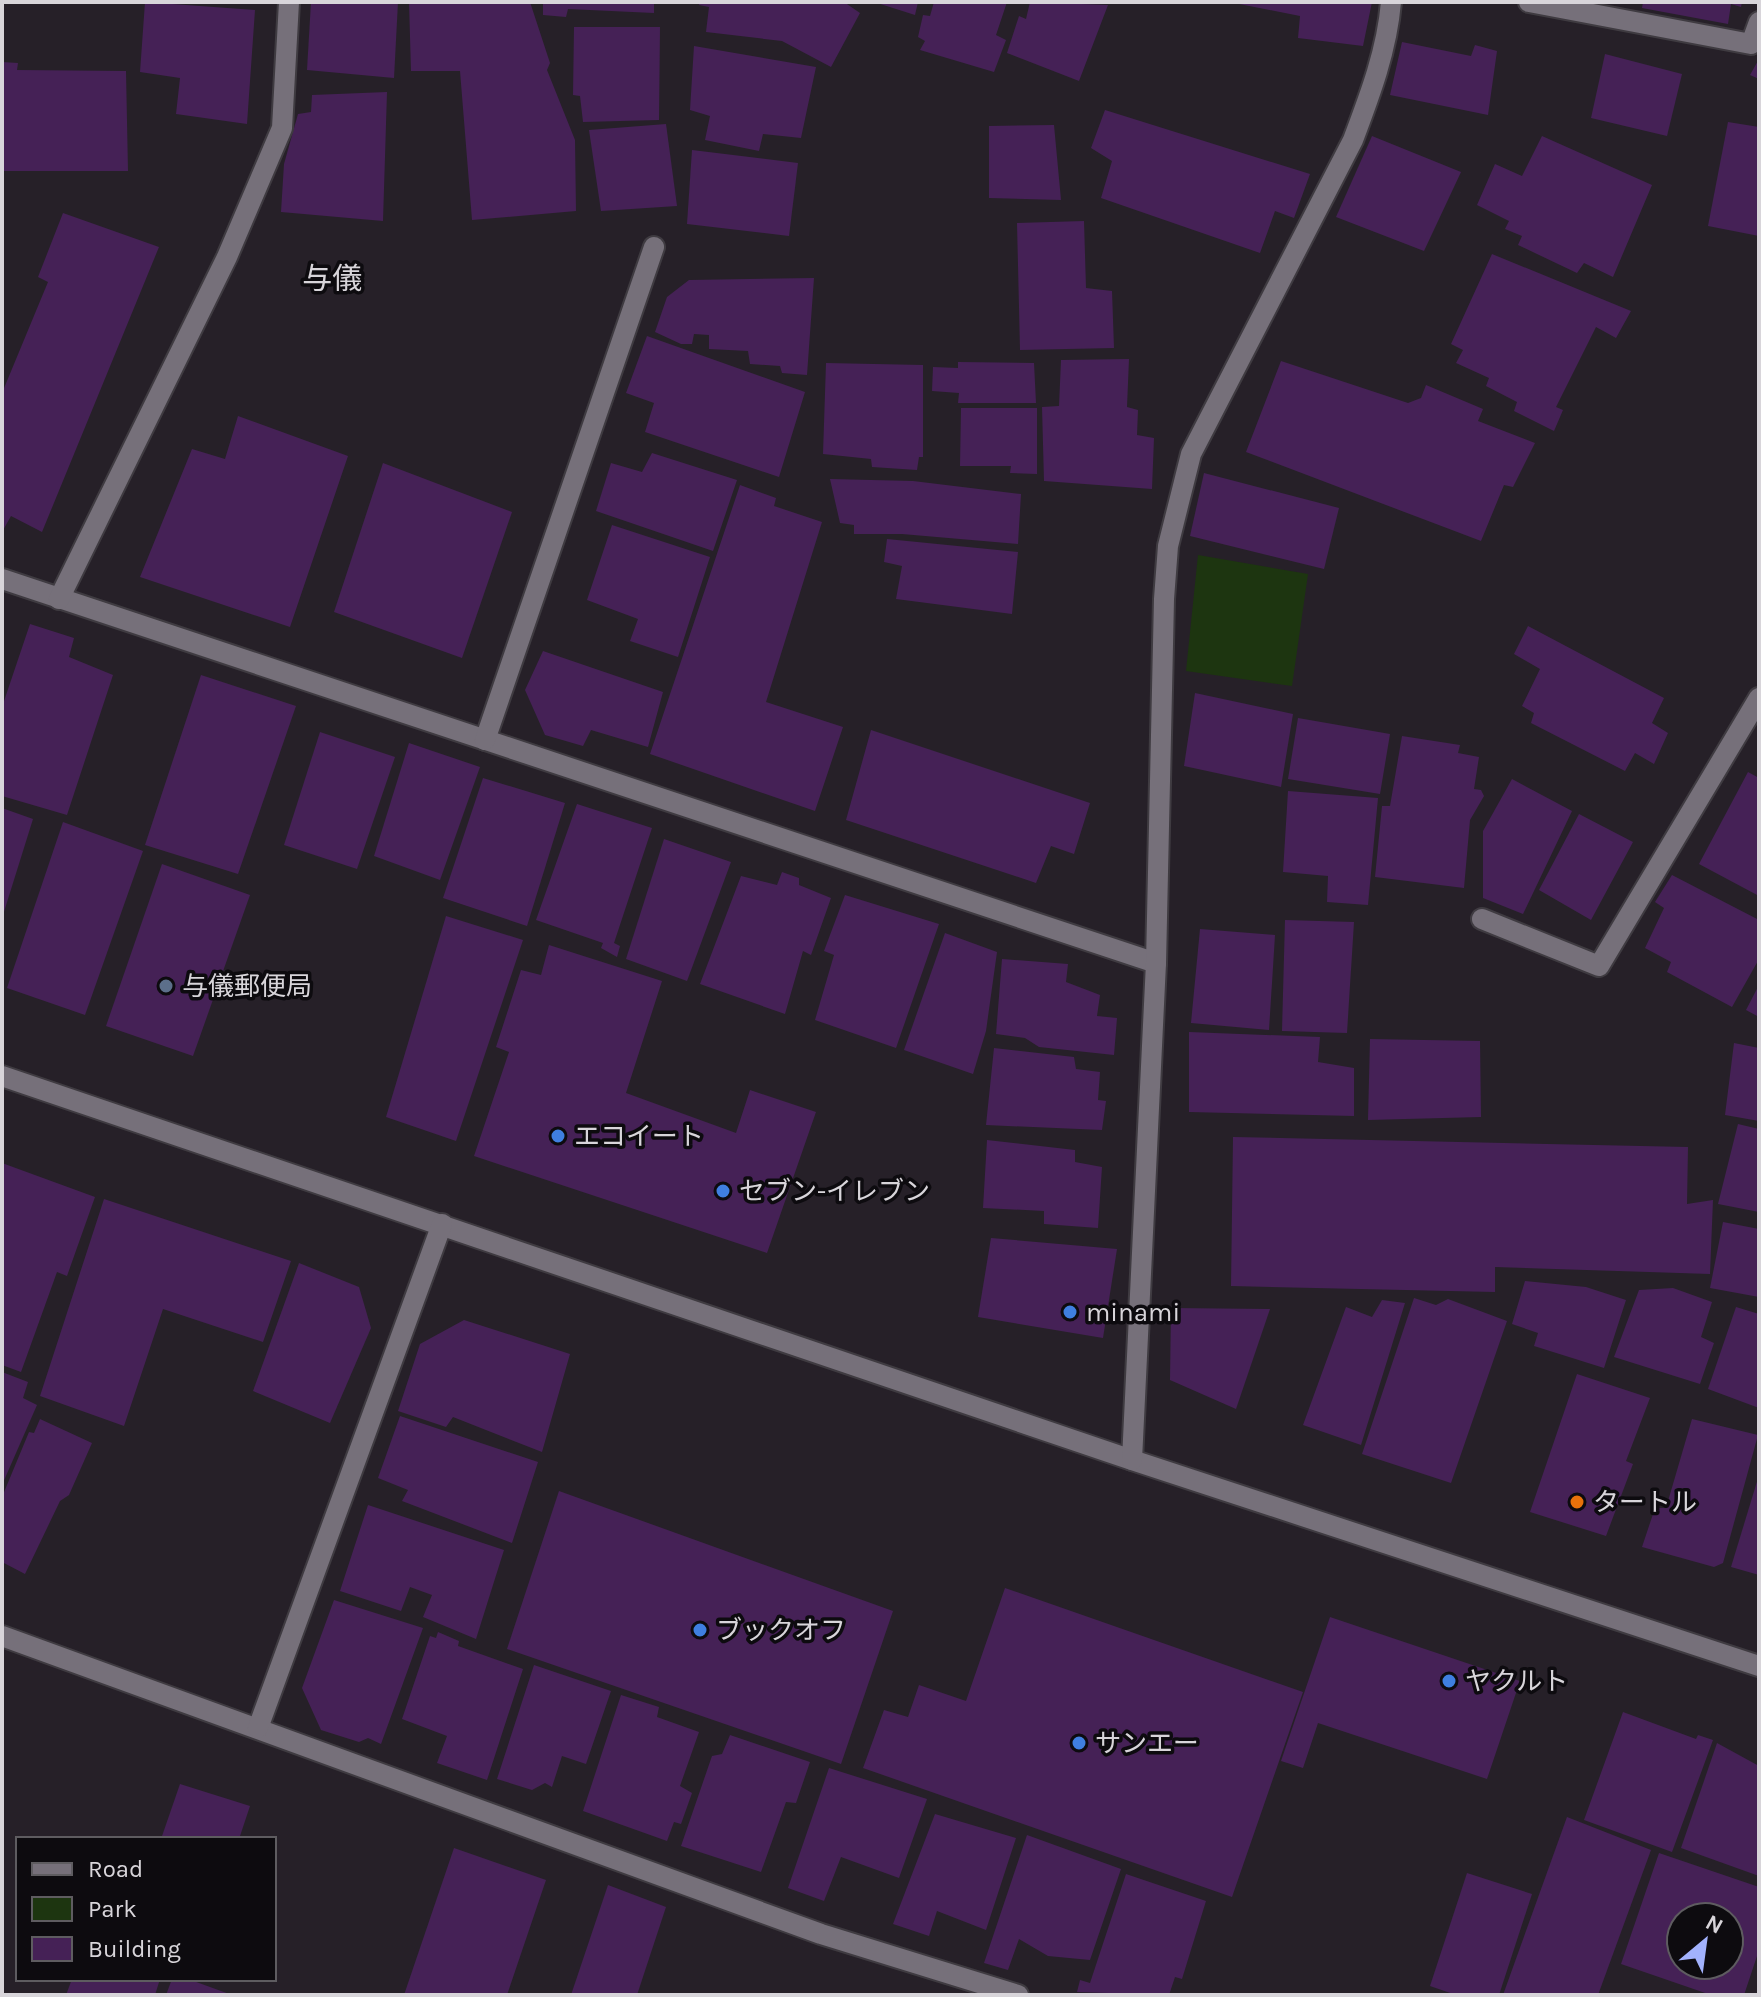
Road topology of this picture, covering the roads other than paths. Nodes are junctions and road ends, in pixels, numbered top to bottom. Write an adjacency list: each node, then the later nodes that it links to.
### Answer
1 (289, 2): 7 (street)
2 (1391, 2): 12 (street)
3 (1529, 2): 4 (street)
4 (1759, 22)
5 (654, 247): 10 (street)
6 (2, 579): 7 (street)
7 (59, 599): 10 (street)
8 (1759, 698): 9 (street)
9 (1752, 728): 11 (street)
10 (485, 740): 12 (street)
11 (1482, 919)
12 (1156, 963): 15 (street)
13 (2, 1076): 14 (street)
14 (442, 1224): 15 (street); 18 (street)
15 (1132, 1460): 17 (street)
16 (2, 1636): 18 (street)
17 (1759, 1666)
18 (258, 1728): 19 (street)
19 (1018, 1995)

